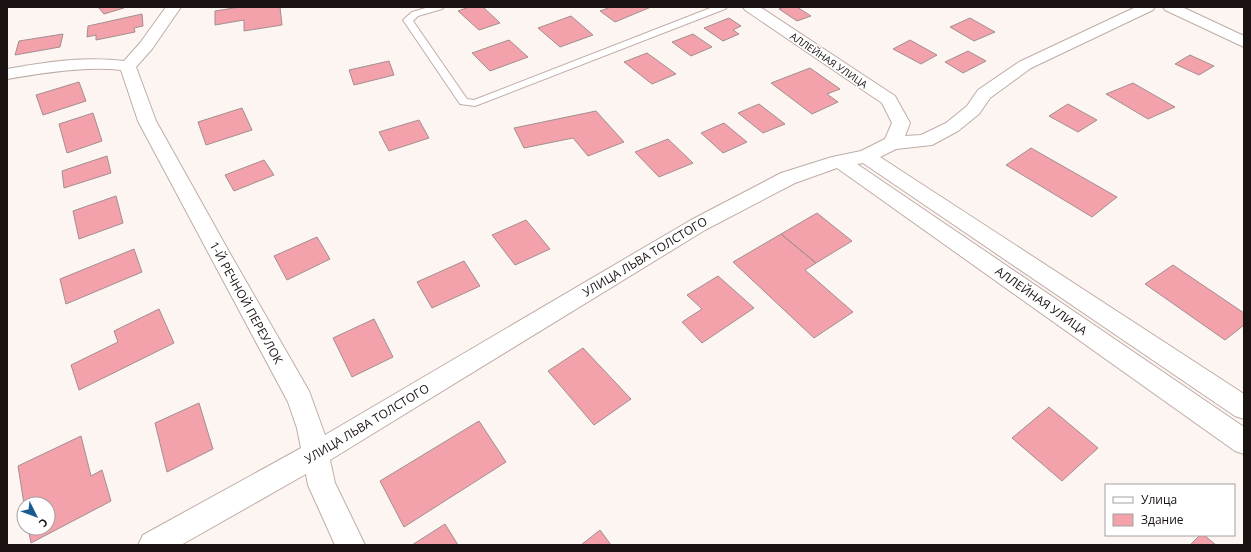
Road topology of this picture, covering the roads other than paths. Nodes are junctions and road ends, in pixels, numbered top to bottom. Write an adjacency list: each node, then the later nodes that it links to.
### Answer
1 (174, 7): 8 (street)
2 (439, 7): 3 (lane)
3 (722, 7)
4 (750, 7): 10 (street, АЛЛЕЙНАЯ УЛИЦА)
5 (1148, 7): 10 (street, УЛИЦА ЛЬВА ТОЛСТОГО)
6 (1170, 7): 7 (street)
7 (1244, 42)
8 (128, 66): 9 (street); 15 (street, 1-Й РЕЧНОЙ ПЕРЕУЛОК)
9 (7, 74)
10 (893, 143): 11 (street, УЛИЦА ЛЬВА ТОЛСТОГО)
11 (866, 156): 12 (street, УЛИЦА ЛЬВА ТОЛСТОГО); 13 (street, АЛЛЕЙНАЯ УЛИЦА)
12 (839, 161): 14 (street, АЛЛЕЙНАЯ УЛИЦА); 15 (street, УЛИЦА ЛЬВА ТОЛСТОГО)
13 (1244, 408)
14 (1244, 442)
15 (316, 454): 16 (street, УЛИЦА ЛЬВА ТОЛСТОГО); 17 (street, 1-Й РЕЧНОЙ ПЕРЕУЛОК)
16 (153, 545)
17 (350, 545)

